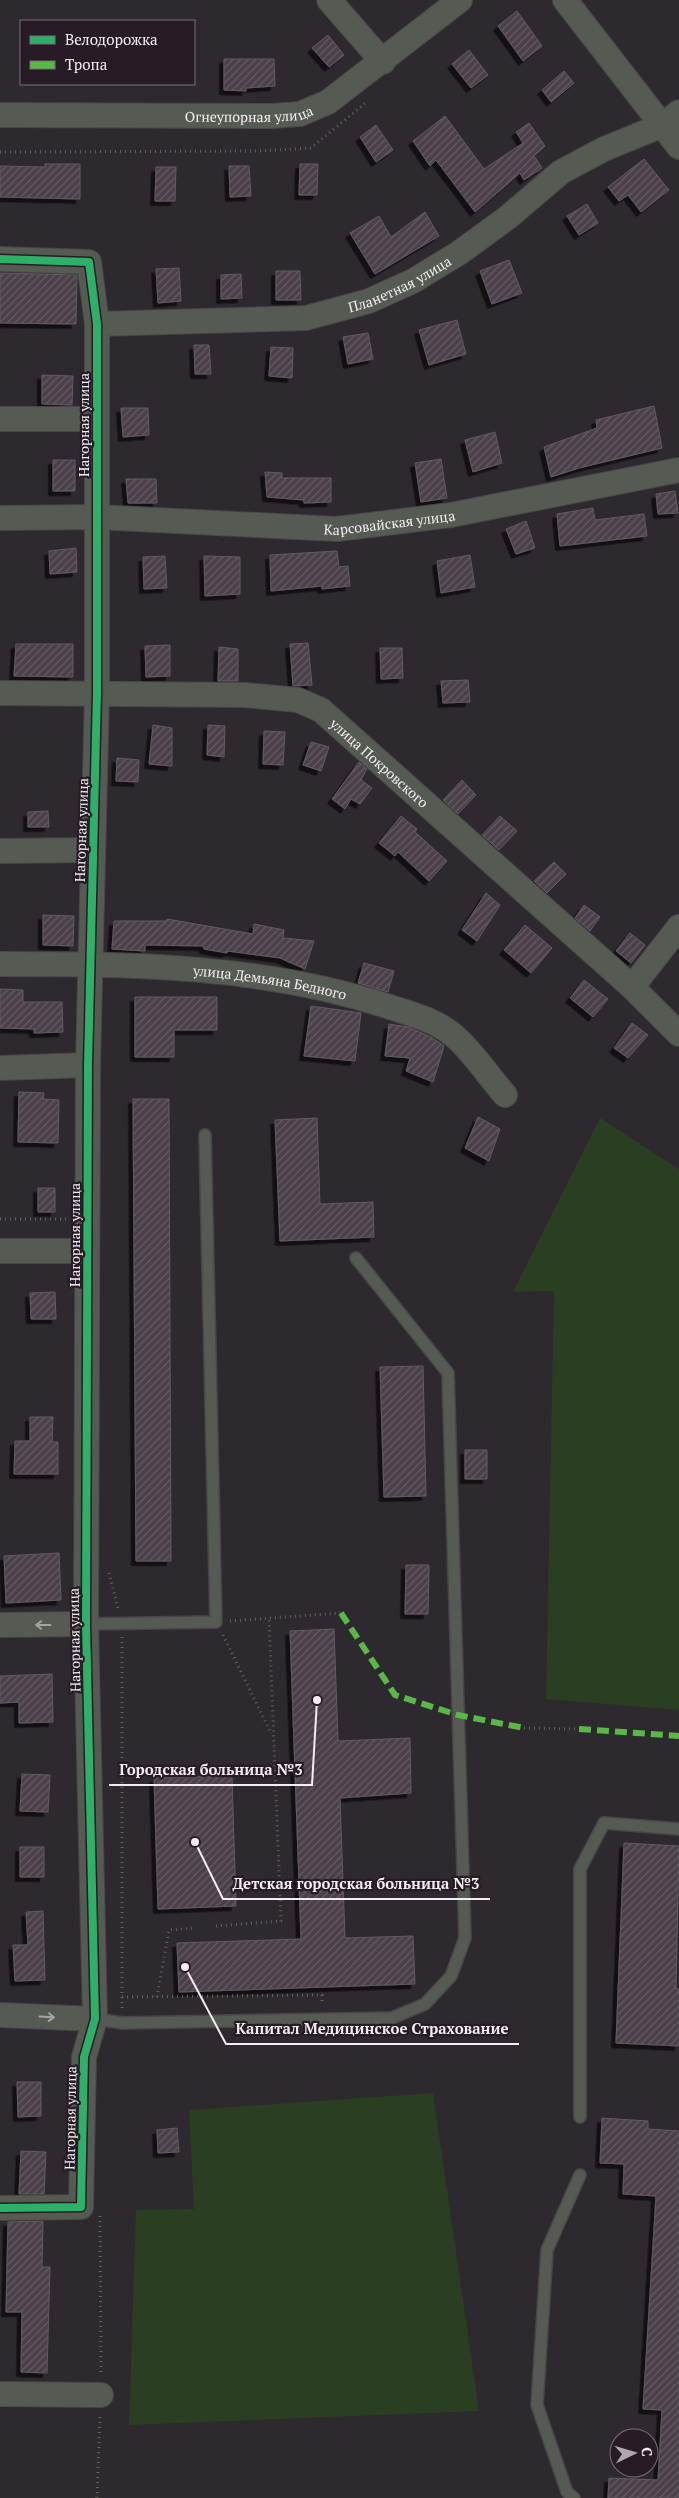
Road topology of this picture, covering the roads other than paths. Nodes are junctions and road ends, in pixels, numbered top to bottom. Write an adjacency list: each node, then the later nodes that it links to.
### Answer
1 (329, 0): 4 (street)
2 (460, 0): 4 (street, Огнеупорная улица)
3 (565, 0): 6 (street)
4 (383, 62): 5 (street, Огнеупорная улица)
5 (0, 115)
6 (671, 119): 7 (street); 9 (street, Планетная улица)
7 (679, 147)
8 (0, 259): 9 (street, Нагорная улица)
9 (96, 324): 10 (street, Нагорная улица)
10 (95, 418): 11 (street); 13 (street, Нагорная улица)
11 (0, 420)
12 (679, 470): 13 (street, Карсовайская улица)
13 (96, 516): 14 (street, Карсовайская улица); 16 (street, Нагорная улица)
14 (0, 518)
15 (0, 693): 16 (street, улица Покровского)
16 (97, 693): 17 (street, Нагорная улица); 22 (street, улица Покровского)
17 (93, 850): 18 (street); 21 (street, Нагорная улица)
18 (0, 851)
19 (679, 927): 22 (street)
20 (0, 964): 21 (street, улица Демьяна Бедного)
21 (90, 964): 24 (street, Нагорная улица); 26 (street, улица Демьяна Бедного)
22 (632, 987): 23 (street, улица Покровского)
23 (679, 1034)
24 (88, 1065): 25 (street); 29 (street, Нагорная улица)
25 (0, 1068)
26 (505, 1095)
27 (205, 1135): 31 (lane)
28 (0, 1251): 29 (street)
29 (86, 1251): 31 (street, Нагорная улица)
30 (356, 1258): 35 (lane)
31 (86, 1624): 32 (street, one-way to 32); 35 (street, Нагорная улица)
32 (0, 1625)
33 (679, 1829): 36 (lane)
34 (0, 2015): 35 (street, one-way to 35)
35 (95, 2019): 38 (street, Нагорная улица)
36 (580, 2117)
37 (580, 2174): 41 (lane)
38 (0, 2208)
39 (0, 2394): 40 (street)
40 (101, 2395)
41 (574, 2498)

